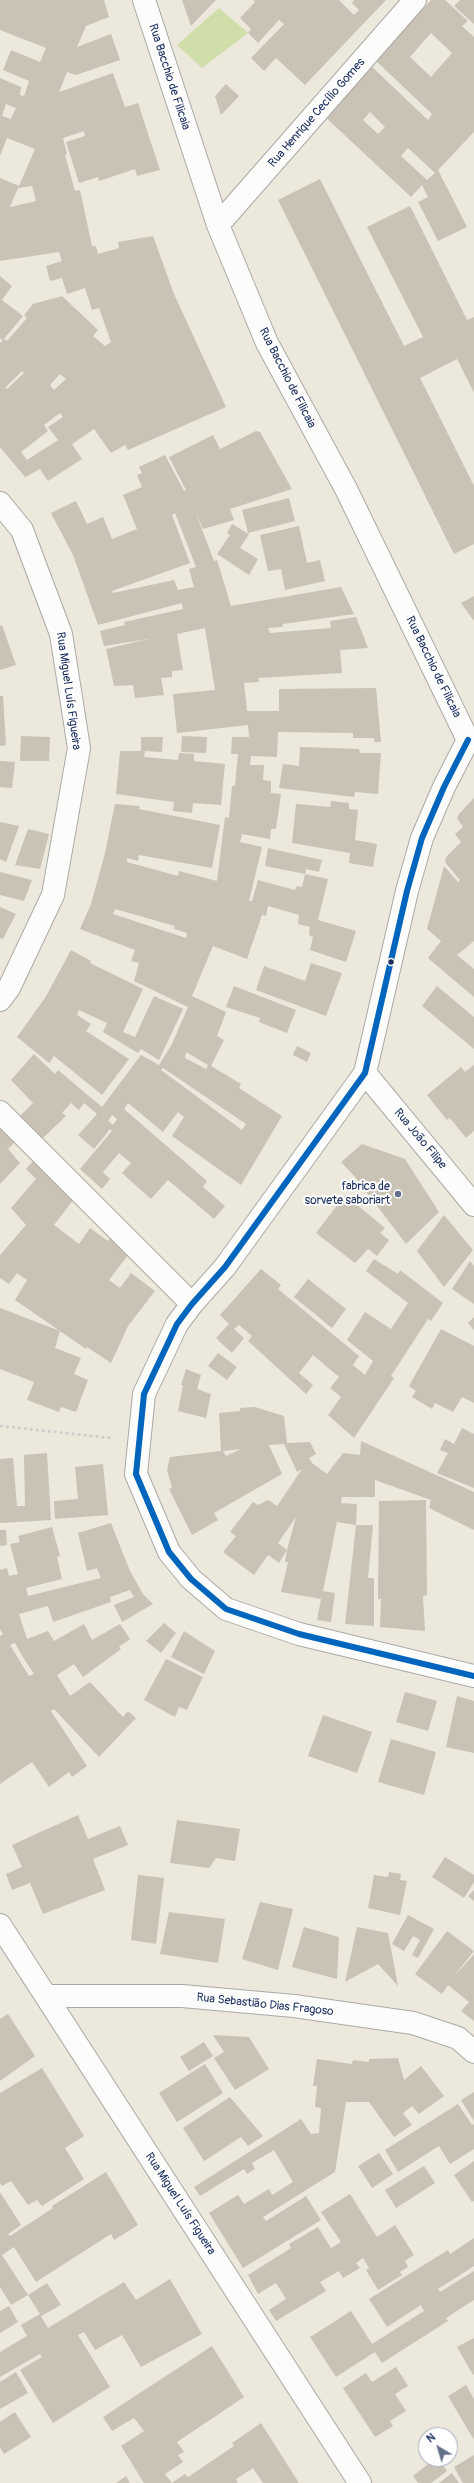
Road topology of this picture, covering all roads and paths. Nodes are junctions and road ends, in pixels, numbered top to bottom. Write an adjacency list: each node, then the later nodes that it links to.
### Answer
1 (144, 0): 3 (street, Rua Bacchio de Filicaia)
2 (415, 0): 3 (street, Rua Henrique Cecílio Gomes)
3 (218, 226): 5 (street, Rua Bacchio de Filicaia)
4 (0, 503): 6 (street, Rua Miguel Luís Figueira)
5 (471, 742): 7 (street)
6 (0, 1000)
7 (365, 1073): 9 (street, Rua João Filipe); 10 (street)
8 (0, 1112): 10 (street)
9 (474, 1205)
10 (192, 1304): 12 (street)
11 (0, 1426): 12 (path)
12 (139, 1441): 13 (street)
13 (474, 1676)
14 (0, 1924): 15 (street, Rua Miguel Luís Figueira)
15 (47, 1996): 16 (street, Rua Sebastião Dias Fragoso); 17 (street, Rua Miguel Luís Figueira)
16 (474, 2052)
17 (360, 2483)

